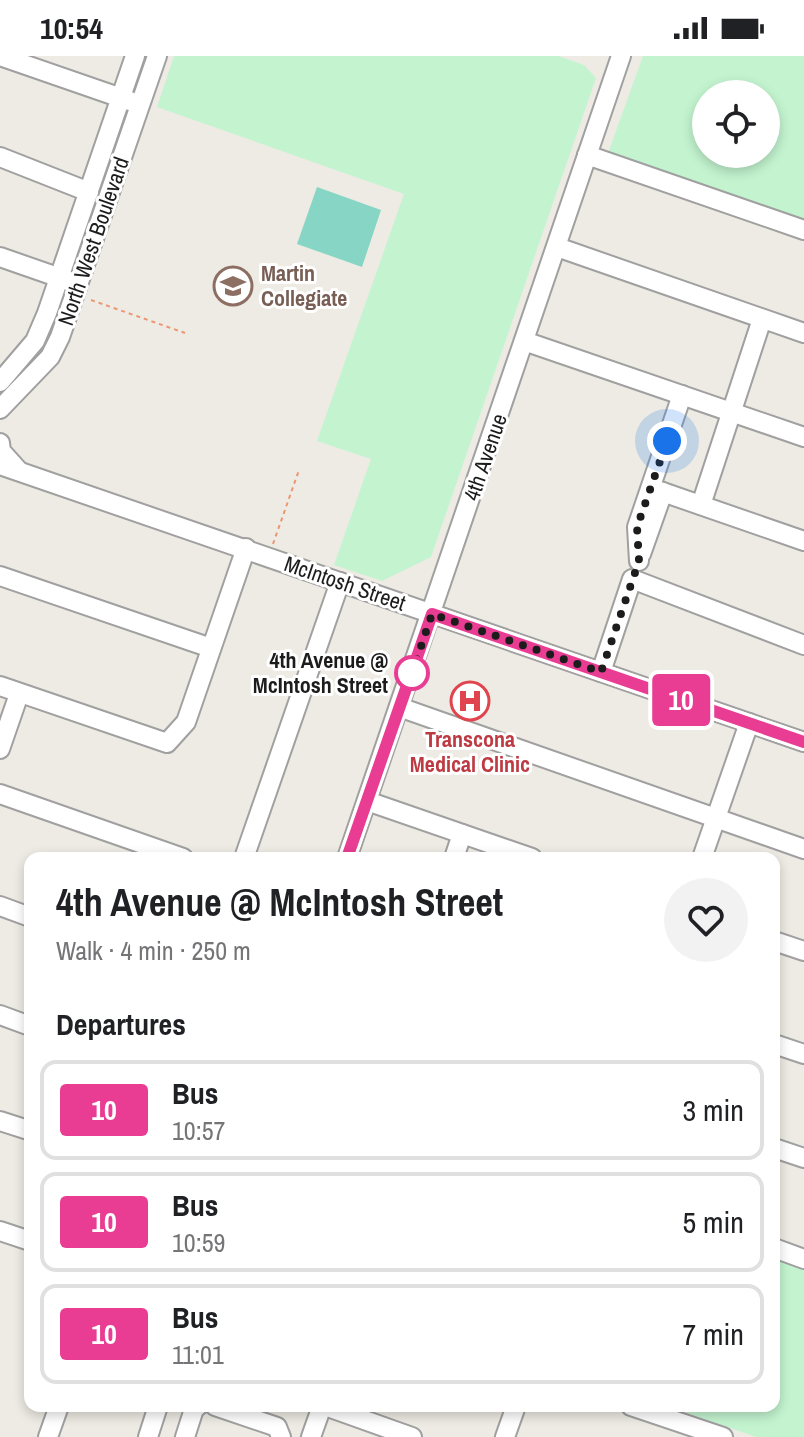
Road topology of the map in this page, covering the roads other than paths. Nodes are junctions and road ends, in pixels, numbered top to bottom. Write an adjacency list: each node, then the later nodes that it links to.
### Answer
1 (0, 56): 6 (street)
2 (135, 56): 6 (street, North West Boulevard)
3 (157, 56): 7 (street, North West Boulevard)
4 (600, 56): 5 (street)
5 (620, 59): 8 (street, 4th Avenue)
6 (121, 98): 7 (street); 10 (street, North West Boulevard)
7 (140, 105): 15 (street, North West Boulevard)
8 (587, 155): 11 (street); 12 (street, 4th Avenue)
9 (0, 157): 10 (street)
10 (89, 192): 14 (street, North West Boulevard)
11 (804, 230)
12 (557, 247): 16 (street); 18 (street, 4th Avenue)
13 (0, 257): 14 (street)
14 (59, 278): 15 (street); 19 (street, North West Boulevard)
15 (76, 289): 22 (street, North West Boulevard)
16 (762, 319): 17 (street); 23 (street)
17 (804, 333)
18 (524, 341): 21 (street); 36 (street, 4th Avenue)
19 (9, 362): 20 (street, North West Boulevard)
20 (0, 382)
21 (682, 395): 23 (street); 29 (street)
22 (4, 405): 24 (street)
23 (731, 412): 25 (street); 30 (street)
24 (0, 421)
25 (804, 437)
26 (0, 443): 28 (street)
27 (0, 465): 28 (street, McIntosh Street)
28 (21, 473): 32 (street, McIntosh Street)
29 (657, 490): 30 (street); 34 (street)
30 (701, 505): 31 (street)
31 (804, 541)
32 (246, 548): 35 (street, McIntosh Street); 38 (street)
33 (0, 576): 38 (street)
34 (632, 579): 37 (street); 39 (street)
35 (340, 582): 36 (street, McIntosh Street); 52 (street)
36 (432, 614): 39 (street, McIntosh Street); 42 (street, 4th Avenue)
37 (804, 645)
38 (211, 648): 41 (street)
39 (601, 672): 43 (street, McIntosh Street)
40 (0, 686): 41 (street)
41 (19, 694): 45 (street)
42 (399, 707): 47 (street, 4th Avenue); 48 (street)
43 (749, 723): 44 (street, McIntosh Street); 48 (street)
44 (804, 742)
45 (0, 749)
46 (0, 794): 51 (street)
47 (367, 801): 49 (street); 53 (street, 4th Avenue)
48 (715, 818): 50 (street); 56 (street)
49 (462, 834): 54 (street); 55 (street)
50 (804, 849)
51 (166, 852)
52 (246, 852)
53 (349, 852)
54 (456, 852)
55 (514, 852)
56 (704, 852)
57 (0, 906): 58 (street)
58 (24, 915)
59 (780, 943): 60 (street)
60 (804, 951)
61 (0, 1015): 62 (street)
62 (24, 1024)
63 (780, 1046): 64 (street)
64 (804, 1054)
65 (0, 1121): 66 (street)
66 (24, 1129)
67 (780, 1150): 68 (street)
68 (804, 1158)
69 (0, 1231): 70 (street)
70 (24, 1239)
71 (780, 1250): 72 (street)
72 (804, 1259)
73 (57, 1412): 81 (street)
74 (156, 1412): 82 (street)
75 (193, 1412): 83 (street)
76 (233, 1412): 84 (street)
77 (321, 1412): 85 (street)
78 (340, 1412): 86 (street)
79 (514, 1412): 87 (street)
80 (649, 1412): 88 (street)
81 (48, 1437)
82 (148, 1437)
83 (185, 1437)
84 (281, 1437)
85 (311, 1437)
86 (412, 1437)
87 (505, 1437)
88 (723, 1437)

